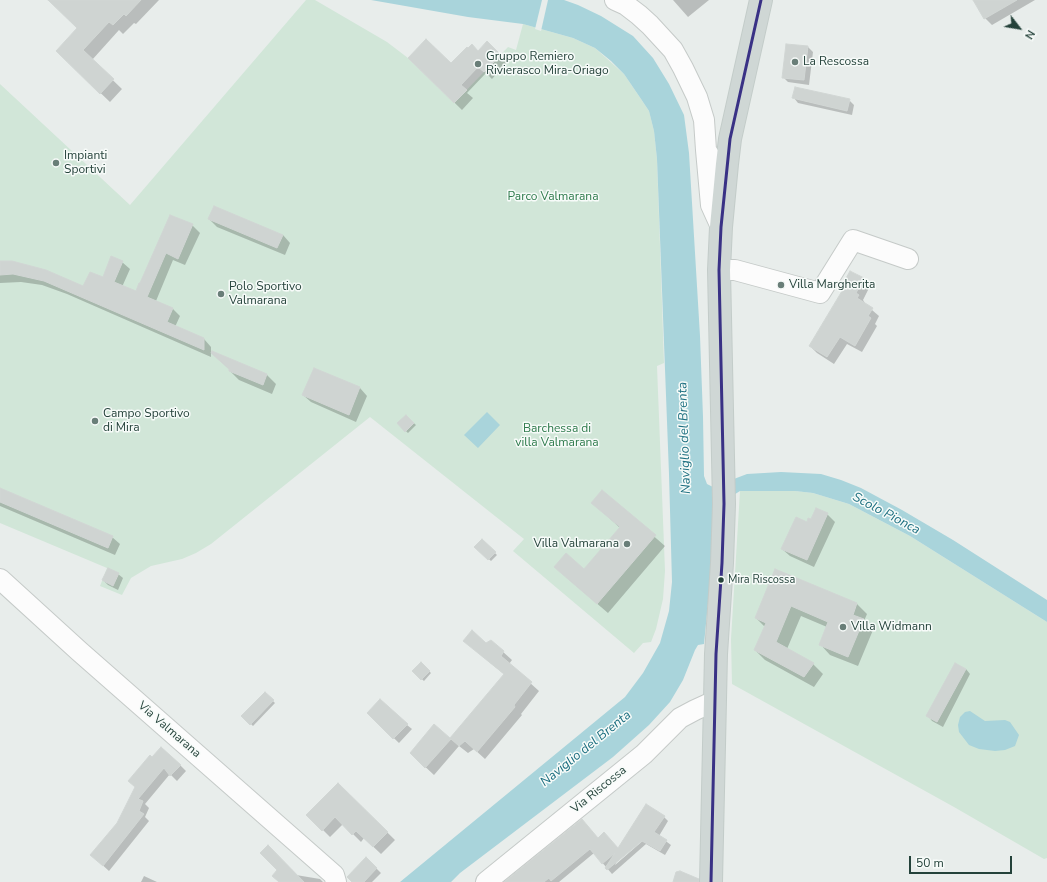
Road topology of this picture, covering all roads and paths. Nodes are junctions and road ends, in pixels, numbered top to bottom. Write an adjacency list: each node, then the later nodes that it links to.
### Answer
1 (616, 0): 3 (street)
2 (761, 0): 4 (main road)
3 (704, 120): 4 (street); 5 (street)
4 (730, 139): 6 (main road)
5 (706, 150): 6 (street); 7 (street)
6 (727, 164): 7 (main road)
7 (721, 227): 9 (main road)
8 (908, 259): 9 (street)
9 (719, 270): 11 (main road)
10 (0, 579): 12 (street, Via Valmarana)
11 (714, 704): 13 (street, Via Riscossa); 14 (main road)
12 (336, 882)
13 (486, 882)
14 (711, 882)

